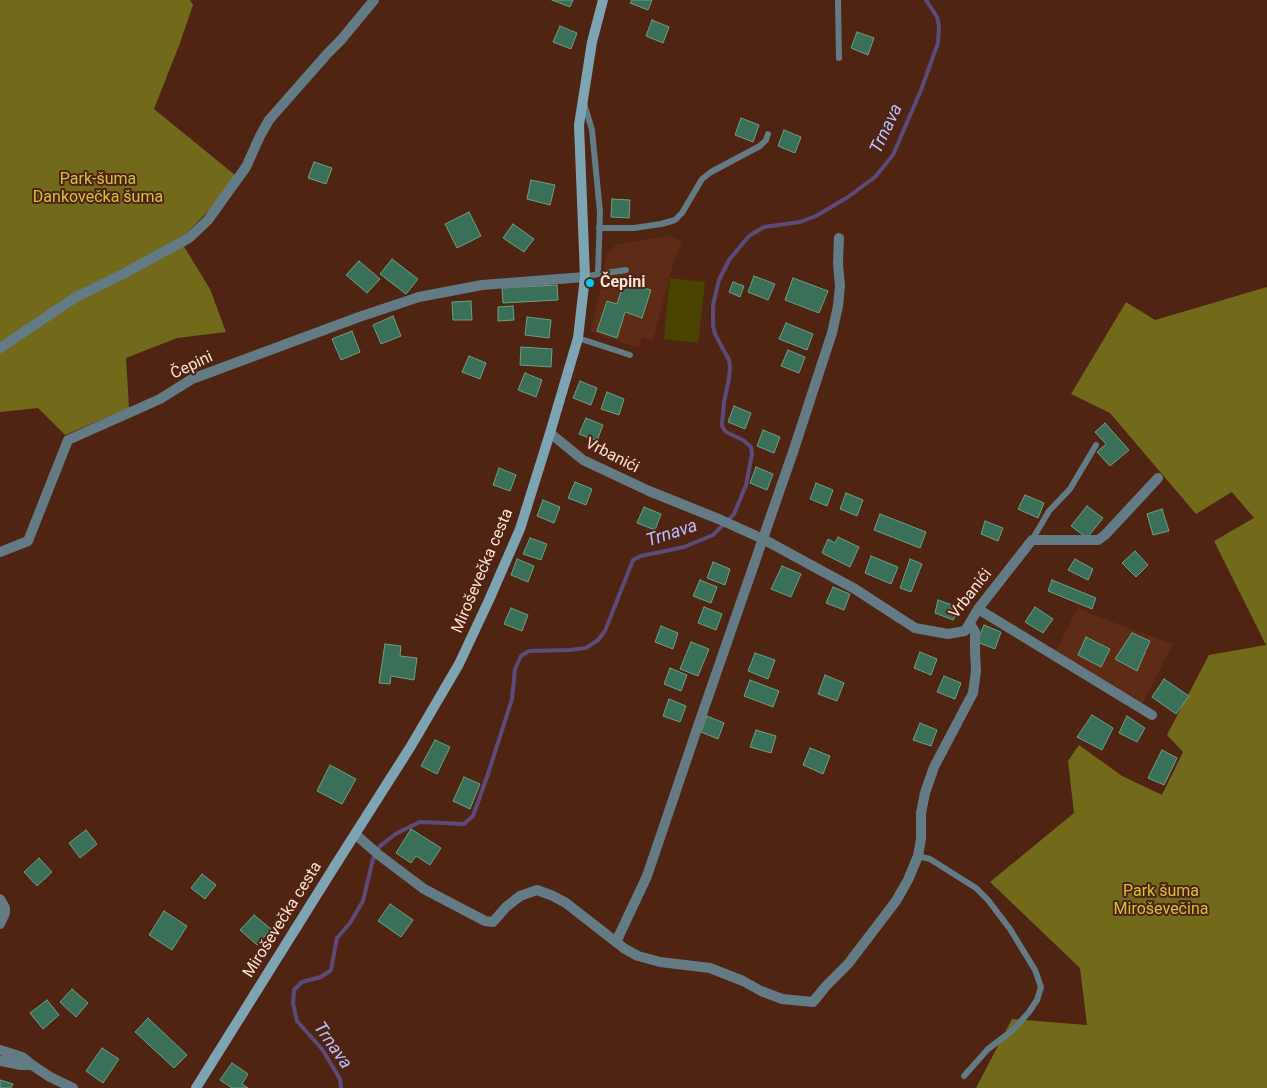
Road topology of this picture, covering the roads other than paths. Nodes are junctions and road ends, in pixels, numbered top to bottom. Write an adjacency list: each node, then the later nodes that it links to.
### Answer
1 (374, 0): 13 (street)
2 (603, 0): 5 (main road, Miroševečka cesta)
3 (838, 0): 4 (lane)
4 (839, 58)
5 (583, 100): 7 (lane); 11 (main road, Miroševečka cesta)
6 (768, 134): 7 (lane)
7 (599, 228): 10 (lane)
8 (839, 238): 18 (street)
9 (626, 270): 10 (lane)
10 (598, 274): 11 (lane)
11 (584, 277): 12 (main road, Miroševečka cesta); 20 (street, Čepini)
12 (578, 338): 14 (lane); 15 (main road, Miroševečka cesta)
13 (0, 348)
14 (630, 355)
15 (550, 433): 18 (street, Vrbanići); 24 (main road, Miroševečka cesta)
16 (1096, 445): 19 (lane)
17 (1158, 478): 19 (street)
18 (763, 539): 22 (street, Vrbanići); 28 (street)
19 (1032, 540): 21 (street, Vrbanići)
20 (0, 552)
21 (978, 609): 22 (street, Vrbanići); 23 (street)
22 (970, 624): 25 (street)
23 (1152, 715)
24 (355, 834): 28 (street); 34 (main road, Miroševečka cesta)
25 (918, 856): 28 (street); 32 (lane)
26 (0, 899): 27 (street)
27 (0, 924)
28 (616, 942)
29 (0, 1050): 31 (street)
30 (0, 1061): 31 (street)
31 (32, 1065): 33 (street)
32 (964, 1076)
33 (73, 1088)
34 (196, 1088)

